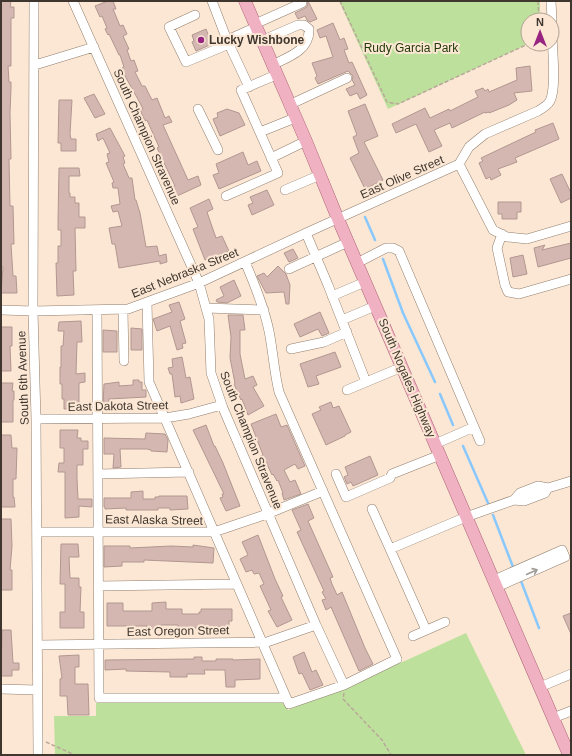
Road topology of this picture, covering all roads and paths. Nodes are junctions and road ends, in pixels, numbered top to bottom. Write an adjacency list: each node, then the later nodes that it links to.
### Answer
1 (34, 1): 18 (street, South 6th Avenue)
2 (73, 1): 15 (street, South Champion Stravenue)
3 (212, 1): 14 (street)
4 (244, 1): 12 (main road, South Nogales Highway)
5 (340, 1): 16 (path)
6 (538, 1): 9 (path)
7 (552, 1): 10 (street)
8 (302, 3): 12 (street)
9 (539, 12)
10 (552, 12)
11 (195, 15): 14 (street)
12 (255, 26): 13 (main road, South Nogales Highway); 14 (street)
13 (261, 41): 19 (main road, South Nogales Highway); 19 (street)
14 (228, 42): 21 (street)
15 (94, 47): 18 (street); 44 (street, South Champion Stravenue)
16 (520, 48)
17 (552, 52): 29 (street, East Olive Street)
18 (35, 65): 53 (street, South 6th Avenue)
19 (274, 70): 21 (street); 22 (main road, South Nogales Highway)
20 (347, 78): 22 (street)
21 (249, 87): 25 (street)
22 (289, 105): 24 (main road, South Nogales Highway)
23 (198, 108): 27 (street)
24 (295, 118): 25 (street); 26 (main road, South Nogales Highway)
25 (260, 132): 28 (street)
26 (306, 141): 28 (street); 30 (main road, South Nogales Highway)
27 (218, 150)
28 (271, 158): 32 (street)
29 (459, 164): 33 (street, East Olive Street); 36 (street)
30 (320, 175): 31 (street); 33 (main road, South Nogales Highway)
31 (285, 190)
32 (226, 196)
33 (338, 219): 35 (street, East Nebraska Street); 37 (main road, South Nogales Highway)
34 (571, 226): 36 (street)
35 (306, 233): 38 (street); 39 (street, East Nebraska Street)
36 (502, 234): 42 (street)
37 (348, 242): 38 (street); 40 (main road, South Nogales Highway)
38 (316, 256): 41 (street); 45 (street)
39 (245, 262): 44 (street, East Nebraska Street); 52 (street)
40 (357, 263): 43 (main road, South Nogales Highway); 65 (street)
41 (289, 268)
42 (571, 280)
43 (365, 282): 45 (street); 47 (main road, South Nogales Highway)
44 (199, 283): 46 (street, East Nebraska Street); 48 (street, South Champion Stravenue)
45 (332, 296): 54 (street)
46 (147, 302): 51 (street, East Nebraska Street); 62 (street)
47 (375, 306): 54 (street); 58 (main road, South Nogales Highway)
48 (206, 308): 52 (street); 61 (street, South Champion Stravenue)
49 (1, 310): 53 (street, East Nebraska Street)
50 (97, 310): 51 (street, East Nebraska Street); 53 (street, East Nebraska Street); 64 (street)
51 (123, 310): 57 (street)
52 (264, 310): 72 (street)
53 (33, 311): 63 (street, South 6th Avenue)
54 (342, 320): 55 (street)
55 (347, 332): 56 (street); 59 (street)
56 (291, 349)
57 (124, 361)
58 (402, 367): 59 (street); 67 (main road, South Nogales Highway)
59 (366, 382): 60 (street)
60 (347, 390)
61 (222, 405): 62 (street, East Dakota Street); 74 (street, South Champion Stravenue)
62 (165, 418): 64 (street, East Dakota Street); 68 (street)
63 (36, 419): 64 (street, East Dakota Street); 77 (street, South 6th Avenue)
64 (98, 419): 69 (street)
65 (474, 427): 66 (street); 67 (street)
66 (480, 441)
67 (437, 450): 70 (street); 75 (main road, South Nogales Highway)
68 (189, 472): 69 (street); 78 (street)
69 (98, 474): 76 (street)
70 (336, 474)
71 (571, 481): 75 (street)
72 (323, 491): 74 (street, East Alaska Street); 91 (street)
73 (372, 509): 79 (street)
74 (267, 514): 78 (street, East Alaska Street); 84 (street, South Champion Stravenue)
75 (466, 517): 79 (street); 81 (main road, South Nogales Highway)
76 (98, 531): 77 (street, East Alaska Street); 78 (street, East Alaska Street); 82 (street)
77 (37, 532): 89 (street, South 6th Avenue)
78 (214, 532): 80 (street)
79 (390, 549): 85 (street)
80 (237, 584): 82 (street); 87 (street)
81 (495, 584): 81 (street, one-way to 81); 92 (main road, South Nogales Highway)
82 (98, 586): 88 (street)
83 (445, 622): 85 (street)
84 (316, 625): 87 (street, East Oregon Street); 91 (street, South Champion Stravenue)
85 (426, 630): 86 (street)
86 (413, 636)
87 (262, 642): 88 (street, East Oregon Street); 95 (street)
88 (98, 644): 89 (street, East Oregon Street); 95 (street)
89 (38, 645): 94 (street, South 6th Avenue)
90 (571, 674): 92 (street)
91 (344, 685): 95 (street); 101 (path)
92 (540, 687): 97 (main road, South Nogales Highway)
93 (1, 689): 94 (street)
94 (37, 690): 98 (street, South 6th Avenue)
95 (286, 698)
96 (571, 711): 97 (street)
97 (553, 718): 102 (main road, South Nogales Highway)
98 (38, 739): 99 (street, South 6th Avenue); 100 (path)
99 (38, 755)
100 (75, 755)
101 (391, 755)
102 (569, 755)

